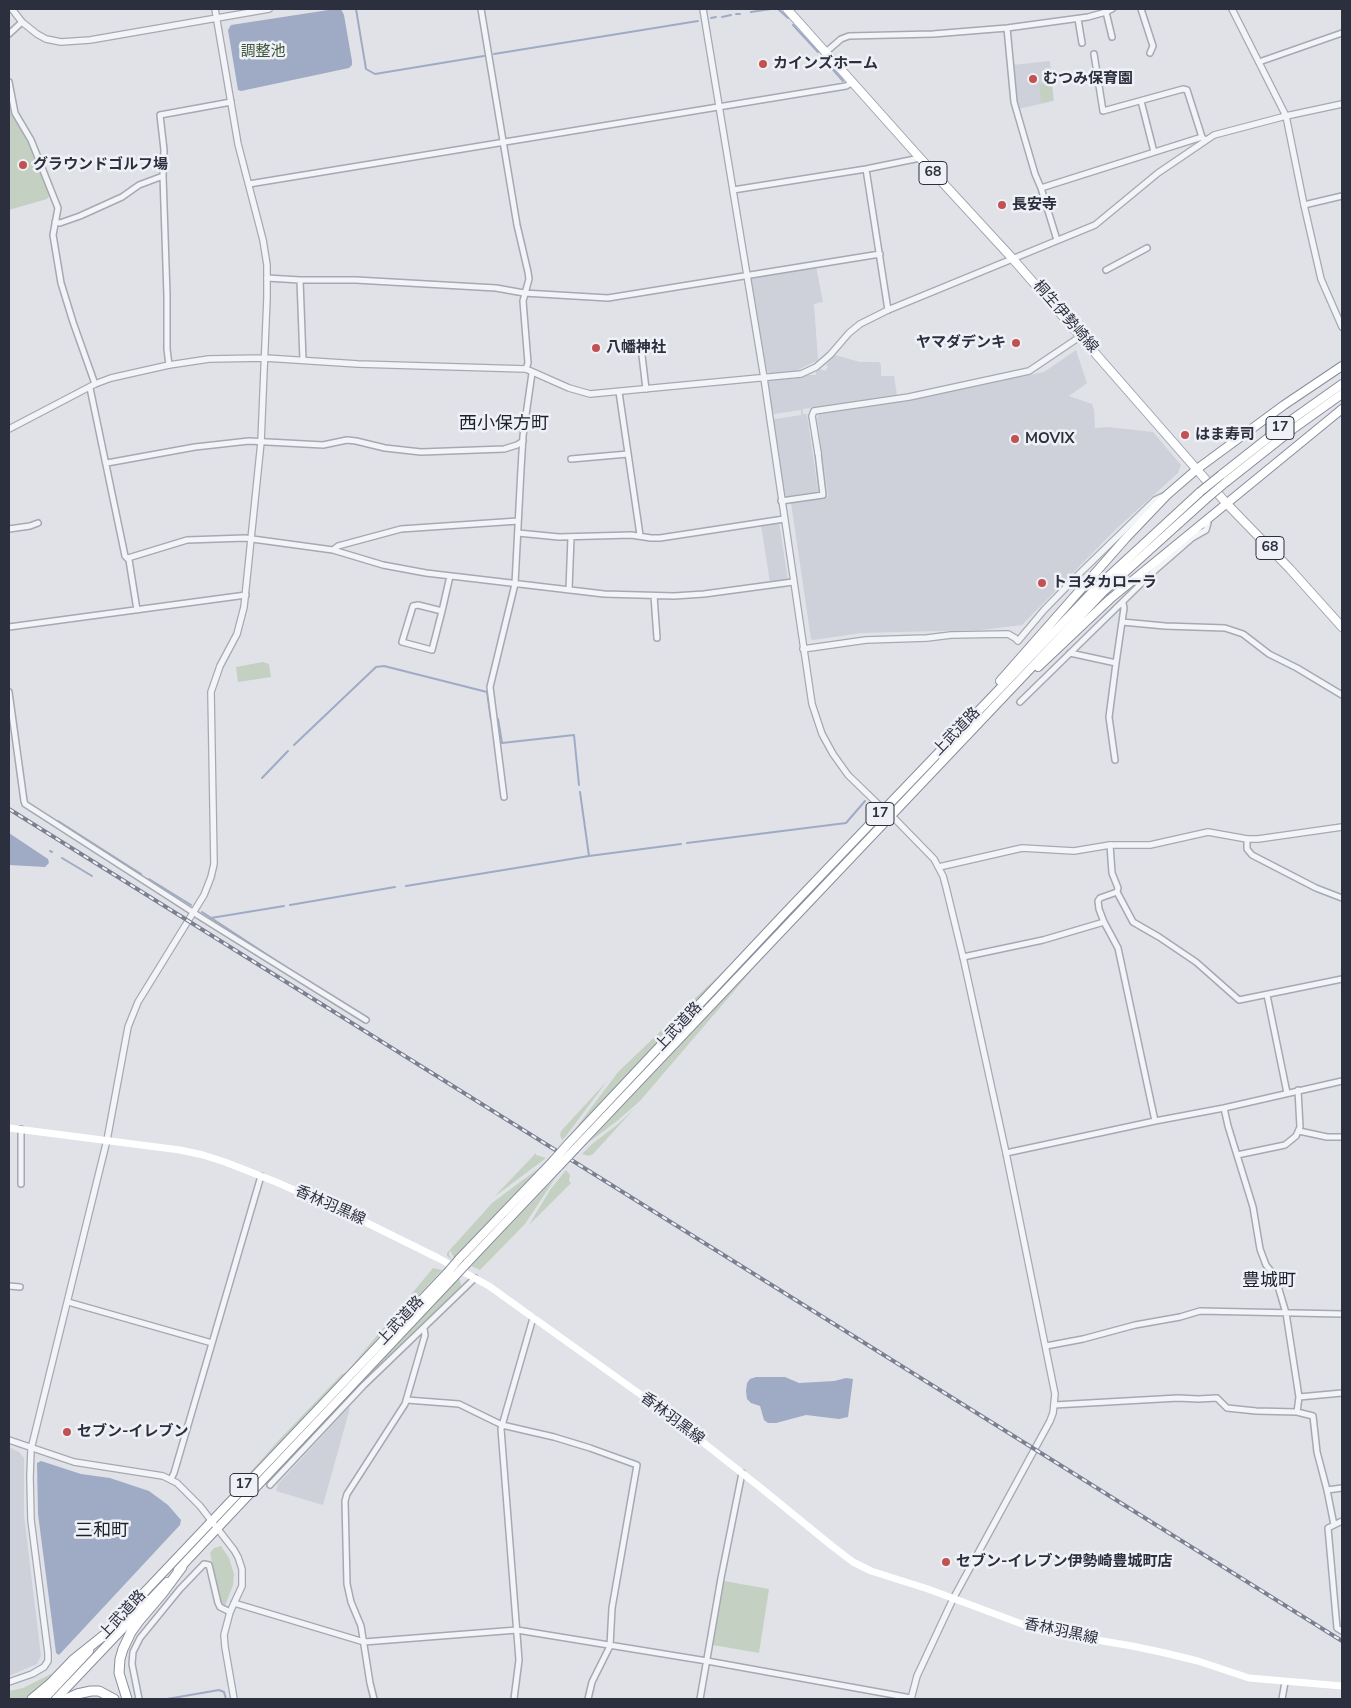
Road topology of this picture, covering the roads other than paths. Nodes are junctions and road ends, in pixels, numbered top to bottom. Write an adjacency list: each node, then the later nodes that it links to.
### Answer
1 (12, 9): 13 (street)
2 (215, 9): 11 (street)
3 (269, 9): 11 (street)
4 (481, 9): 31 (street)
5 (703, 9): 28 (street)
6 (786, 9): 19 (main road, 桐生伊勢崎線 / 68)
7 (1112, 9): 10 (street)
8 (1141, 9): 20 (street)
9 (1232, 9): 22 (street)
10 (1106, 12): 12 (street); 17 (street)
11 (216, 18): 13 (street); 26 (street)
12 (1078, 18): 14 (street); 18 (street)
13 (22, 22): 16 (street)
14 (1007, 28): 19 (street); 37 (street)
15 (1342, 33): 22 (street)
16 (9, 34)
17 (1112, 37)
18 (1082, 43)
19 (826, 52): 23 (main road, 桐生伊勢崎線 / 68)
20 (1150, 53)
21 (1094, 54): 25 (street)
22 (1258, 62): 29 (street)
23 (853, 82): 28 (street); 33 (main road, 桐生伊勢崎線 / 68)
24 (9, 86): 41 (street)
25 (1141, 101): 30 (street); 32 (street)
26 (230, 102): 35 (street); 36 (street)
27 (1342, 104): 29 (street)
28 (720, 106): 31 (street); 38 (street)
29 (1286, 116): 30 (street); 40 (street)
30 (1204, 139): 32 (street); 42 (street)
31 (502, 142): 36 (street); 50 (street)
32 (1154, 152): 37 (street)
33 (920, 158): 34 (street); 45 (main road, 桐生伊勢崎線 / 68)
34 (866, 169): 38 (street); 44 (street)
35 (163, 176): 41 (street); 57 (street)
36 (249, 184): 48 (street)
37 (1041, 188): 42 (street)
38 (733, 190): 47 (street)
39 (1342, 196): 40 (street)
40 (1304, 205): 52 (street)
41 (55, 222): 63 (street)
42 (1058, 240): 45 (street)
43 (1147, 248): 46 (street)
44 (880, 254): 47 (street); 51 (street)
45 (1012, 258): 51 (street); 53 (main road, 桐生伊勢崎線 / 68)
46 (1106, 270)
47 (746, 275): 50 (street); 61 (street)
48 (267, 278): 49 (street); 55 (street)
49 (300, 280): 50 (street); 56 (street)
50 (524, 293): 59 (street)
51 (888, 310): 61 (street)
52 (1342, 327)
53 (1082, 336): 71 (street); 75 (main road, 桐生伊勢崎線 / 68)
54 (641, 347): 64 (street)
55 (265, 358): 56 (street); 57 (street); 70 (street)
56 (303, 360): 59 (street)
57 (169, 365): 63 (street)
58 (1342, 366): 75 (main road)
59 (526, 369): 60 (street)
60 (532, 373): 65 (street); 69 (street)
61 (764, 378): 64 (street); 78 (street)
62 (1342, 384): 76 (main road, 上武道路 / 17)
63 (92, 386): 68 (street); 74 (street)
64 (646, 389): 65 (street)
65 (620, 392): 72 (street)
66 (1342, 394): 76 (main road, 上武道路 / 17)
67 (1342, 409): 79 (main road)
68 (9, 429)
69 (523, 441): 70 (street); 82 (street)
70 (261, 442): 74 (street); 88 (street)
71 (818, 453): 78 (street)
72 (628, 454): 73 (street); 86 (street)
73 (571, 459)
74 (107, 463): 90 (street)
75 (1196, 469): 77 (main road); 79 (main road, 桐生伊勢崎線 / 68)
76 (1223, 479): 111 (main road, 上武道路 / 17, bridge); 112 (main road, 上武道路 / 17, bridge)
77 (1167, 495): 105 (street); 111 (main road)
78 (782, 501): 80 (street)
79 (1228, 504): 81 (main road); 100 (main road, 桐生伊勢崎線 / 68)
80 (784, 519): 86 (street); 92 (street)
81 (1207, 519): 97 (street); 112 (main road)
82 (518, 521): 85 (street); 89 (street)
83 (38, 523): 84 (street)
84 (9, 529)
85 (518, 533): 87 (street); 93 (street)
86 (640, 535): 87 (street)
87 (571, 536): 94 (street)
88 (252, 538): 89 (street); 90 (street); 95 (street)
89 (333, 550): 91 (street)
90 (128, 558): 98 (street)
91 (450, 576): 93 (street); 99 (street)
92 (793, 582): 96 (street); 105 (street)
93 (515, 584): 94 (street); 114 (street)
94 (569, 590): 96 (street)
95 (246, 595): 98 (street); 123 (street)
96 (654, 596): 104 (street)
97 (1122, 603): 101 (street); 106 (street)
98 (137, 610): 102 (street)
99 (442, 611): 99 (street)
100 (1339, 618): 103 (main road, 桐生伊勢崎線 / 68)
101 (1122, 622): 107 (street); 109 (street)
102 (9, 627)
103 (1342, 627)
104 (657, 638)
105 (803, 648): 115 (street)
106 (1070, 653): 107 (street); 110 (street)
107 (1116, 663): 113 (street)
108 (9, 692): 123 (street)
109 (1342, 695)
110 (1020, 702)
111 (974, 715): 139 (main road, 上武道路 / 17)
112 (984, 717): 139 (main road, 上武道路 / 17)
113 (1115, 760)
114 (504, 797)
115 (879, 805)
116 (894, 818): 120 (street)
117 (1342, 826): 118 (street)
118 (1247, 839): 119 (street); 122 (street)
119 (1110, 845): 120 (street); 121 (street)
120 (939, 867): 125 (street)
121 (1117, 892): 124 (street); 127 (street)
122 (1342, 898)
123 (194, 912): 128 (street); 138 (street)
124 (1104, 922): 125 (street); 133 (street)
125 (963, 957): 140 (street)
126 (1342, 979): 127 (street)
127 (1266, 995): 131 (street)
128 (366, 1020)
129 (1342, 1081): 130 (street)
130 (1298, 1090): 131 (street); 136 (street)
131 (1287, 1093): 132 (street)
132 (1224, 1108): 133 (street); 141 (street)
133 (1154, 1121): 140 (street)
134 (9, 1128): 135 (main road, 香林羽黒線)
135 (21, 1129): 138 (main road, 香林羽黒線); 143 (street)
136 (1299, 1131): 137 (street); 141 (street)
137 (1342, 1138)
138 (107, 1140): 142 (main road, 香林羽黒線); 148 (street)
139 (572, 1147): 144 (main road, 上武道路 / 17, bridge)
140 (1006, 1153): 154 (street)
141 (1237, 1155): 149 (street)
142 (261, 1176): 145 (main road, 香林羽黒線); 153 (street)
143 (21, 1184)
144 (463, 1261): 159 (main road, 上武道路 / 17, bridge); 170 (main road, 上武道路 / 17, bridge)
145 (475, 1278): 151 (main road, 香林羽黒線); 152 (street)
146 (9, 1286): 147 (street)
147 (20, 1287)
148 (68, 1302): 153 (street); 163 (street)
149 (1286, 1313): 150 (street); 154 (street); 156 (street)
150 (1342, 1314)
151 (533, 1318): 161 (street); 165 (main road, 香林羽黒線)
152 (424, 1329): 157 (street); 159 (street)
153 (212, 1343): 166 (street)
154 (1046, 1346): 158 (street)
155 (1342, 1393): 156 (street)
156 (1299, 1397): 160 (street)
157 (407, 1400): 161 (street); 181 (street)
158 (1054, 1405): 160 (street); 175 (street)
159 (333, 1411): 164 (main road, 上武道路 / 17)
160 (1297, 1412): 169 (street)
161 (502, 1425): 178 (street); 182 (street)
162 (9, 1440): 163 (street)
163 (31, 1449): 166 (street); 184 (street)
164 (281, 1467): 167 (street); 173 (main road, 上武道路 / 17)
165 (742, 1473): 175 (main road, 香林羽黒線); 183 (street)
166 (171, 1479): 170 (street)
167 (270, 1485)
168 (1342, 1488): 169 (street)
169 (1327, 1490): 172 (street)
170 (211, 1521): 173 (street); 180 (main road, 上武道路 / 17)
171 (1342, 1521): 172 (street)
172 (1334, 1525): 179 (street)
173 (218, 1529): 174 (main road, 上武道路 / 17); 176 (street)
174 (182, 1566): 189 (main road, 上武道路 / 17); 192 (highway)
175 (953, 1600): 185 (main road, 香林羽黒線); 199 (street)
176 (234, 1603): 177 (street); 181 (street)
177 (230, 1612): 193 (street); 194 (street)
178 (517, 1630): 181 (street); 182 (street); 196 (street)
179 (1342, 1631)
180 (103, 1636): 187 (highway); 188 (main road, 上武道路 / 17)
181 (364, 1642): 195 (street)
182 (610, 1646): 183 (street); 197 (street)
183 (707, 1661): 198 (street); 199 (street)
184 (9, 1682)
185 (1285, 1682): 186 (main road, 香林羽黒線); 200 (street)
186 (1342, 1686)
187 (32, 1699)
188 (44, 1699)
189 (56, 1699)
190 (66, 1699): 191 (highway)
191 (114, 1699)
192 (127, 1699)
193 (139, 1699)
194 (234, 1699)
195 (374, 1699)
196 (514, 1699)
197 (588, 1699)
198 (700, 1699)
199 (911, 1699)
200 (1282, 1699)

